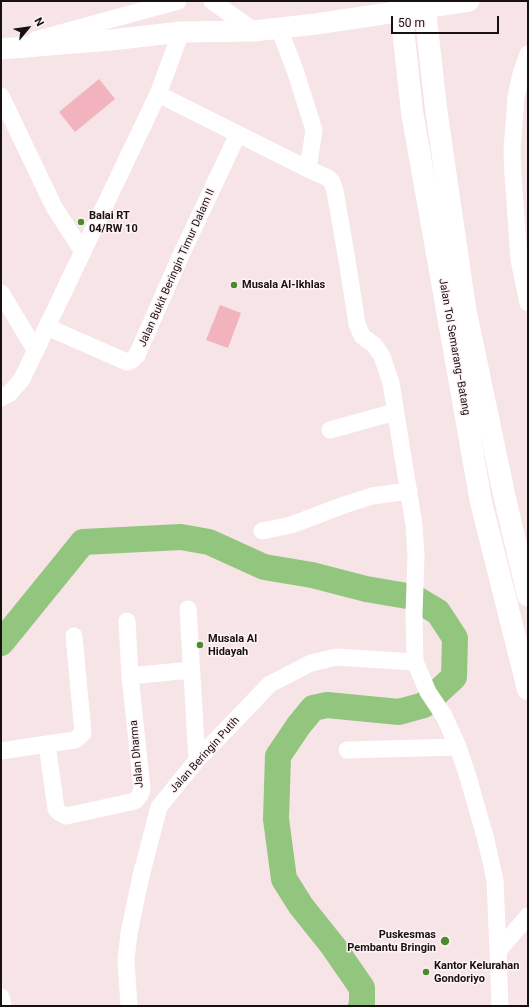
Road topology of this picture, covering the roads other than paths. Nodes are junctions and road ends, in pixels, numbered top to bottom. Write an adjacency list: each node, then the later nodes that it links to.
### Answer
1 (212, 1): 7 (street)
2 (400, 1): 33 (highway, Jalan Tol Semarang–Batang)
3 (424, 1): 26 (highway, Jalan Tol Semarang–Batang)
4 (469, 1): 6 (street)
5 (169, 2): 9 (street)
6 (279, 28): 7 (street); 14 (street)
7 (254, 31): 8 (street)
8 (180, 32): 9 (street); 11 (street)
9 (1, 49)
10 (528, 54): 16 (street)
11 (158, 94): 13 (street); 15 (street)
12 (1, 96): 15 (street)
13 (238, 134): 14 (street); 19 (street, Jalan Bukit Beringin Timur Dalam II)
14 (308, 169): 22 (street)
15 (83, 252): 19 (street)
16 (524, 259): 18 (street)
17 (1, 293): 20 (street)
18 (528, 304)
19 (47, 327): 20 (street)
20 (36, 351): 21 (street)
21 (1, 398)
22 (395, 412): 23 (street); 24 (street)
23 (330, 430)
24 (409, 491): 25 (street); 30 (street)
25 (262, 531)
26 (528, 595)
27 (188, 609): 31 (street)
28 (127, 621): 32 (street, Jalan Dharma)
29 (74, 636): 34 (street)
30 (415, 662): 35 (street); 38 (street, Jalan Beringin Putih)
31 (191, 670): 32 (street); 38 (street)
32 (130, 676): 39 (street, Jalan Dharma)
33 (528, 689)
34 (47, 744): 37 (street); 39 (street, Jalan Dharma)
35 (458, 747): 36 (street); 42 (street)
36 (347, 750)
37 (1, 752)
38 (197, 760): 40 (street, Jalan Beringin Putih)
39 (142, 789): 40 (street)
40 (159, 807): 45 (street, Jalan Beringin Putih)
41 (528, 916): 42 (street)
42 (498, 951): 46 (street)
43 (1, 997): 44 (street)
44 (3, 1006)
45 (129, 1006)
46 (500, 1006)

